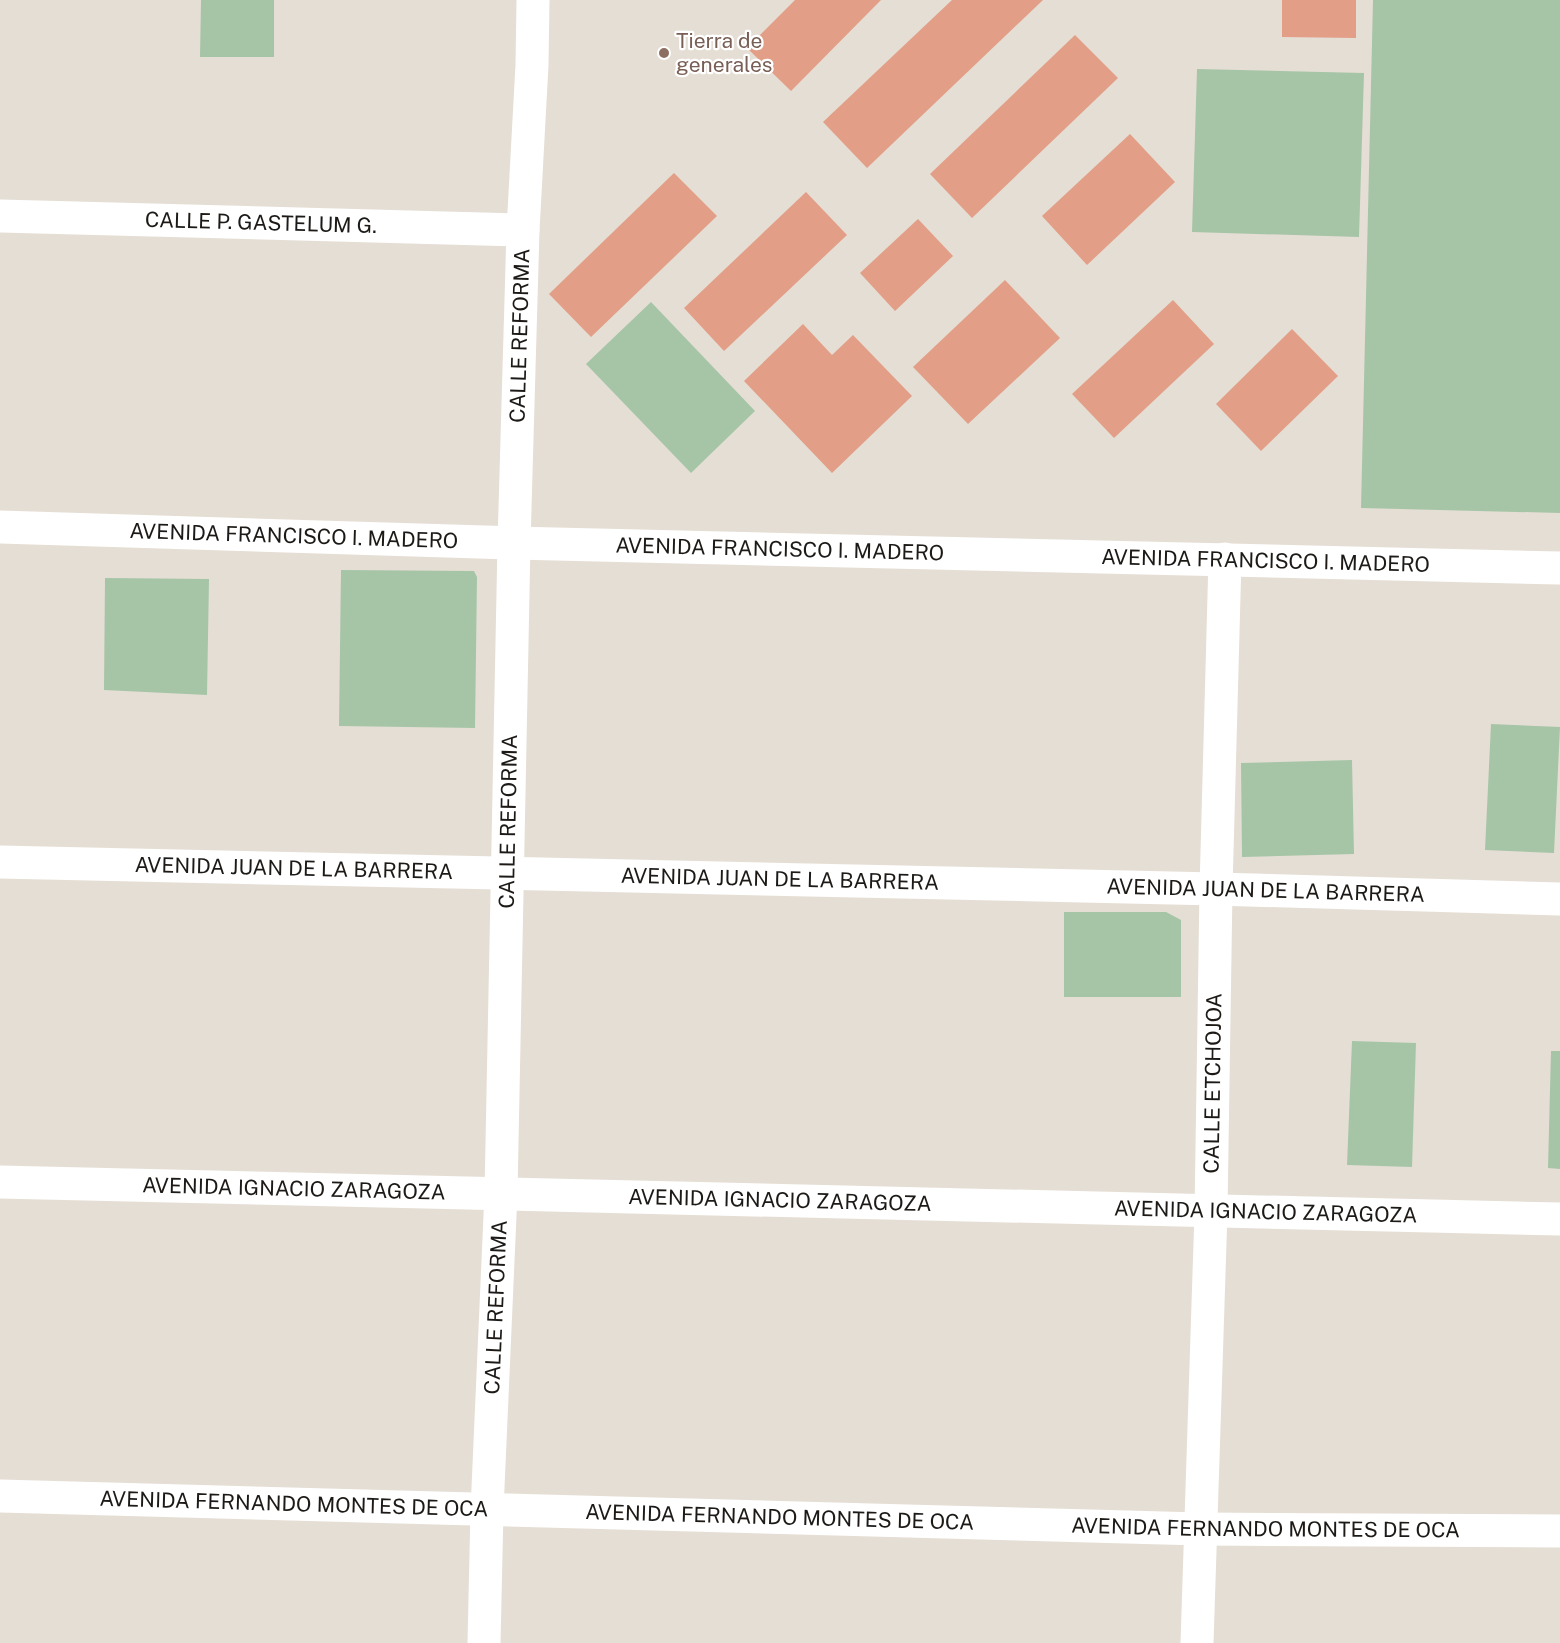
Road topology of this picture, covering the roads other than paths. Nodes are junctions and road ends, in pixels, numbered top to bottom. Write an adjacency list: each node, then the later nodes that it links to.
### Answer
1 (533, 0): 3 (street, CALLE REFORMA)
2 (0, 216): 3 (street, CALLE P. GASTELUM G.)
3 (522, 230): 5 (street, CALLE REFORMA)
4 (0, 527): 5 (street, AVENIDA FRANCISCO I. MADERO)
5 (514, 543): 6 (street, AVENIDA FRANCISCO I. MADERO); 9 (street, CALLE REFORMA)
6 (1225, 559): 7 (street, AVENIDA FRANCISCO I. MADERO); 10 (street, CALLE ETCHOJOA)
7 (1560, 568)
8 (0, 862): 9 (street, AVENIDA JUAN DE LA BARRERA)
9 (508, 872): 10 (street, AVENIDA JUAN DE LA BARRERA); 13 (street, CALLE REFORMA)
10 (1216, 889): 11 (street, AVENIDA JUAN DE LA BARRERA); 14 (street, CALLE ETCHOJOA)
11 (1560, 899)
12 (0, 1182): 13 (street, AVENIDA IGNACIO ZARAGOZA)
13 (501, 1193): 14 (street, AVENIDA IGNACIO ZARAGOZA); 17 (street, CALLE REFORMA)
14 (1211, 1212): 15 (street, AVENIDA IGNACIO ZARAGOZA); 18 (street, CALLE ETCHOJOA)
15 (1560, 1219)
16 (0, 1496): 17 (street, AVENIDA FERNANDO MONTES DE OCA)
17 (487, 1510): 18 (street, AVENIDA FERNANDO MONTES DE OCA); 20 (street, CALLE REFORMA)
18 (1200, 1529): 19 (street, AVENIDA FERNANDO MONTES DE OCA); 21 (street, CALLE ETCHOJOA)
19 (1560, 1532)
20 (484, 1643)
21 (1197, 1643)

